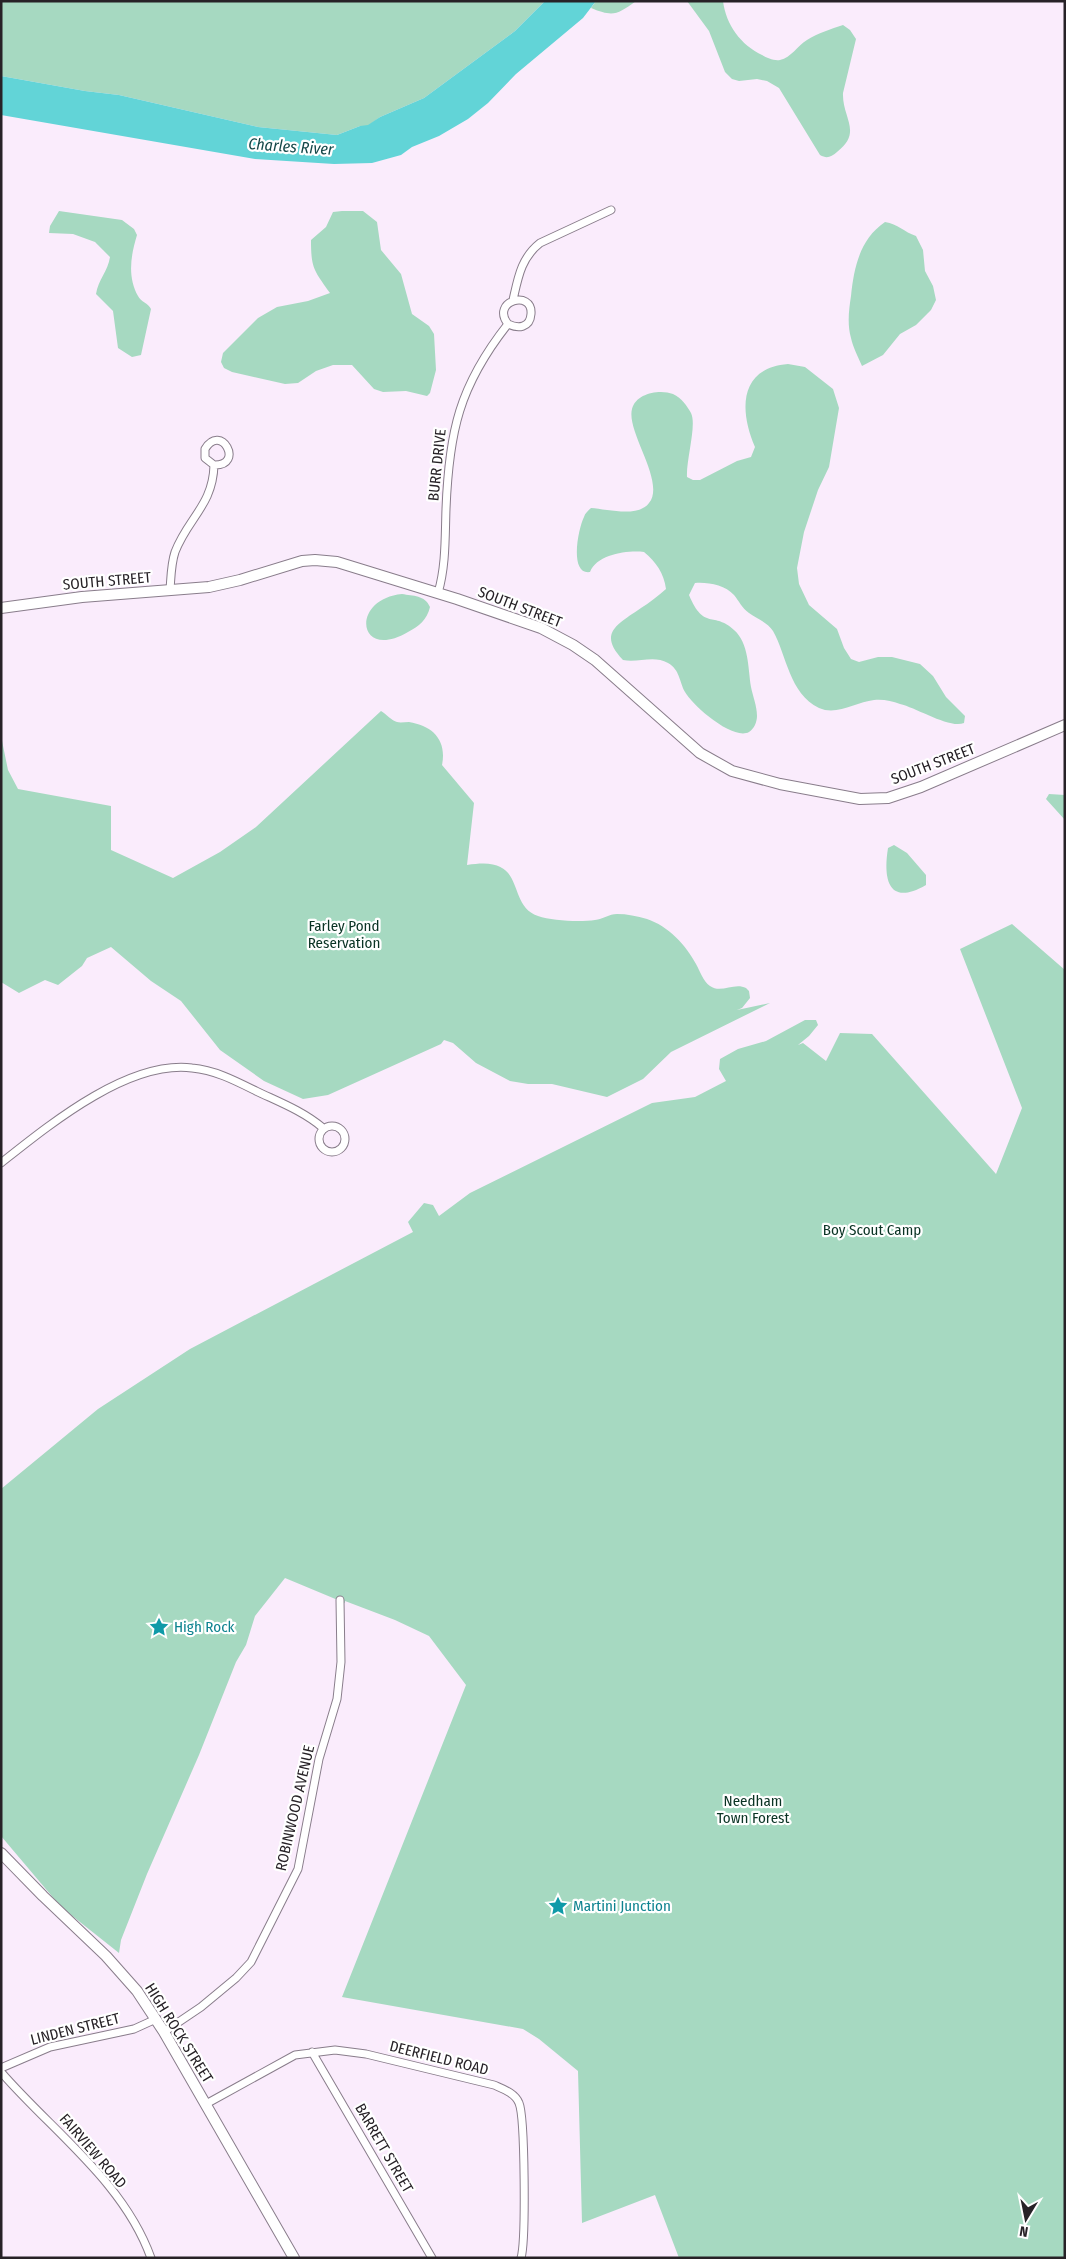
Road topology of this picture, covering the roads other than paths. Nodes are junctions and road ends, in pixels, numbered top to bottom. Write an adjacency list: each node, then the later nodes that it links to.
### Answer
1 (611, 210): 2 (street)
2 (513, 300): 3 (street); 3 (street)
3 (508, 324): 6 (street, BURR DRIVE)
4 (214, 465): 5 (street)
5 (170, 590): 6 (street, SOUTH STREET); 7 (street, SOUTH STREET)
6 (438, 593): 8 (street, SOUTH STREET)
7 (1, 608)
8 (1065, 724)
9 (323, 1128): 10 (street)
10 (1, 1163)
11 (340, 1600): 14 (street, ROBINWOOD AVENUE)
12 (1, 1853): 13 (street, HIGH ROCK STREET)
13 (156, 2019): 14 (street, HIGH ROCK STREET); 16 (street, LINDEN STREET)
14 (164, 2032): 18 (street, HIGH ROCK STREET)
15 (312, 2052): 18 (street, DEERFIELD ROAD); 21 (street, BARRETT STREET); 22 (street, DEERFIELD ROAD)
16 (1, 2068)
17 (1, 2072): 19 (street, FAIRVIEW ROAD)
18 (206, 2104): 20 (street, HIGH ROCK STREET)
19 (151, 2258)
20 (294, 2258)
21 (432, 2258)
22 (521, 2258)

